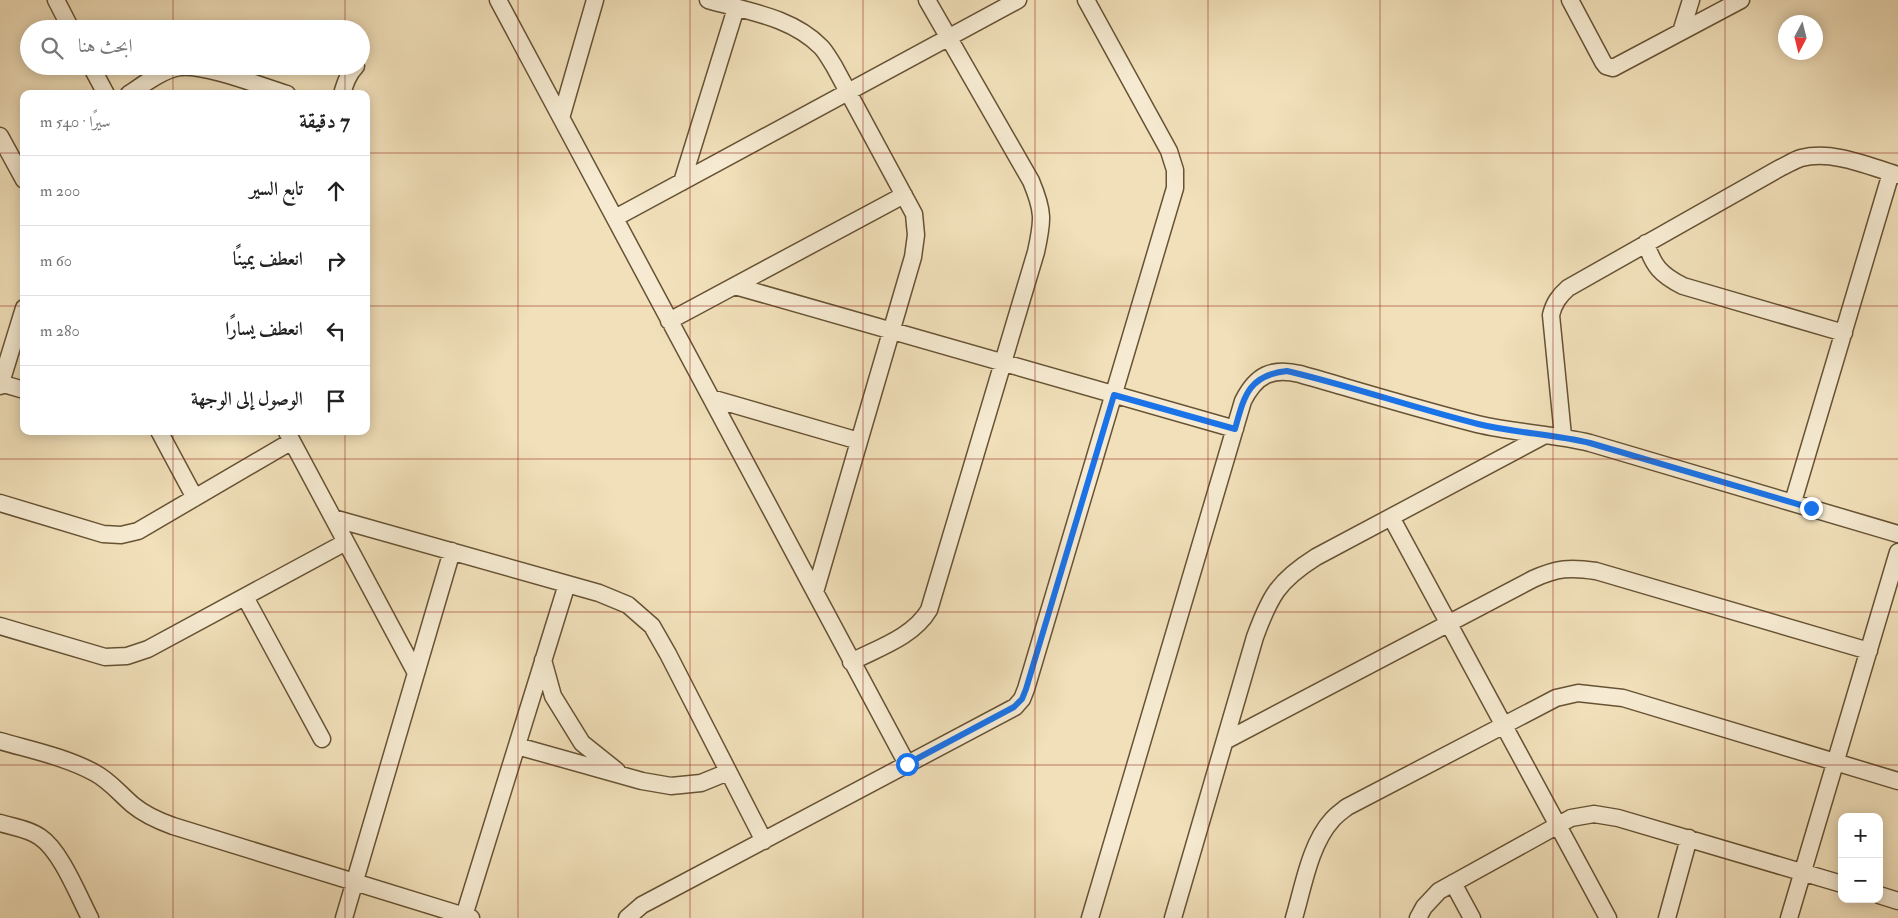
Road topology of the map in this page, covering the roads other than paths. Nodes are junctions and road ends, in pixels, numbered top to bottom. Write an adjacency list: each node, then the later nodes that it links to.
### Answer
1 (56, 0): 12 (street)
2 (498, 0): 24 (street)
3 (595, 0): 24 (street)
4 (708, 0): 11 (street)
5 (927, 0): 14 (street)
6 (1018, 0): 14 (street)
7 (1086, 0): 41 (street)
8 (1691, 0): 13 (street)
9 (1740, 0): 13 (street)
10 (1571, 1): 13 (street)
11 (736, 8): 23 (street); 29 (street)
12 (66, 20)
13 (1682, 32)
14 (948, 38): 23 (street); 38 (street)
15 (96, 75): 19 (street)
16 (159, 75): 20 (street)
17 (226, 75): 21 (street)
18 (349, 75): 22 (street)
19 (104, 90)
20 (135, 90)
21 (275, 90)
22 (343, 90)
23 (848, 92): 29 (street); 30 (street)
24 (561, 118): 31 (street)
25 (0, 136): 26 (street)
26 (5, 157): 28 (street)
27 (1895, 174): 32 (street); 37 (street)
28 (20, 175)
29 (682, 182): 31 (street)
30 (904, 195): 33 (street); 36 (street)
31 (615, 218): 35 (street)
32 (1646, 243): 37 (street); 47 (street)
33 (735, 286): 35 (street); 36 (street)
34 (20, 321): 39 (street)
35 (669, 321): 42 (street)
36 (892, 331): 38 (street); 48 (street)
37 (1844, 333): 50 (street)
38 (1003, 363): 41 (street); 65 (street)
39 (0, 384): 40 (street)
40 (20, 389)
41 (1114, 395): 43 (street); 73 (street)
42 (710, 398): 48 (street); 59 (street)
43 (1235, 429): 45 (street); 91 (street)
44 (161, 435): 49 (street)
45 (1545, 435): 47 (street); 52 (street)
46 (289, 436): 49 (street); 53 (street)
47 (1563, 436): 50 (street)
48 (859, 441): 59 (street)
49 (194, 498): 51 (street)
50 (1793, 502): 54 (street)
51 (0, 503)
52 (1391, 517): 61 (street); 70 (street)
53 (333, 518): 55 (street); 56 (street)
54 (1898, 534)
55 (346, 542): 60 (street); 66 (street)
56 (452, 551): 58 (street); 66 (street)
57 (1898, 552): 63 (street)
58 (566, 584): 64 (street); 74 (street)
59 (815, 592): 65 (street)
60 (245, 597): 62 (street); 68 (street)
61 (1448, 624): 63 (street); 67 (street); 70 (street)
62 (0, 626)
63 (1868, 651): 72 (street)
64 (543, 660): 71 (street); 75 (street)
65 (852, 662): 73 (street)
66 (416, 673): 82 (street)
67 (1503, 725): 72 (street); 78 (street); 93 (street)
68 (322, 739)
69 (0, 741): 82 (street)
70 (1225, 741): 92 (street)
71 (517, 746): 75 (street); 87 (street)
72 (1835, 762): 76 (street); 81 (street)
73 (907, 764): 80 (street)
74 (728, 772): 75 (street); 80 (street)
75 (621, 775)
76 (1898, 781)
77 (0, 823): 88 (street)
78 (1557, 825): 79 (street); 83 (street); 96 (street)
79 (1689, 838): 81 (street); 97 (street)
80 (764, 841): 90 (street)
81 (1802, 872): 84 (street); 98 (street)
82 (355, 882): 87 (street); 89 (street)
83 (1453, 883): 94 (street); 95 (street)
84 (1838, 883)
85 (1883, 896): 86 (street)
86 (1898, 901)
87 (468, 917)
88 (90, 918)
89 (344, 918)
90 (627, 918)
91 (1090, 918)
92 (1173, 918)
93 (1294, 918)
94 (1418, 918)
95 (1472, 918)
96 (1608, 918)
97 (1667, 918)
98 (1788, 918)

